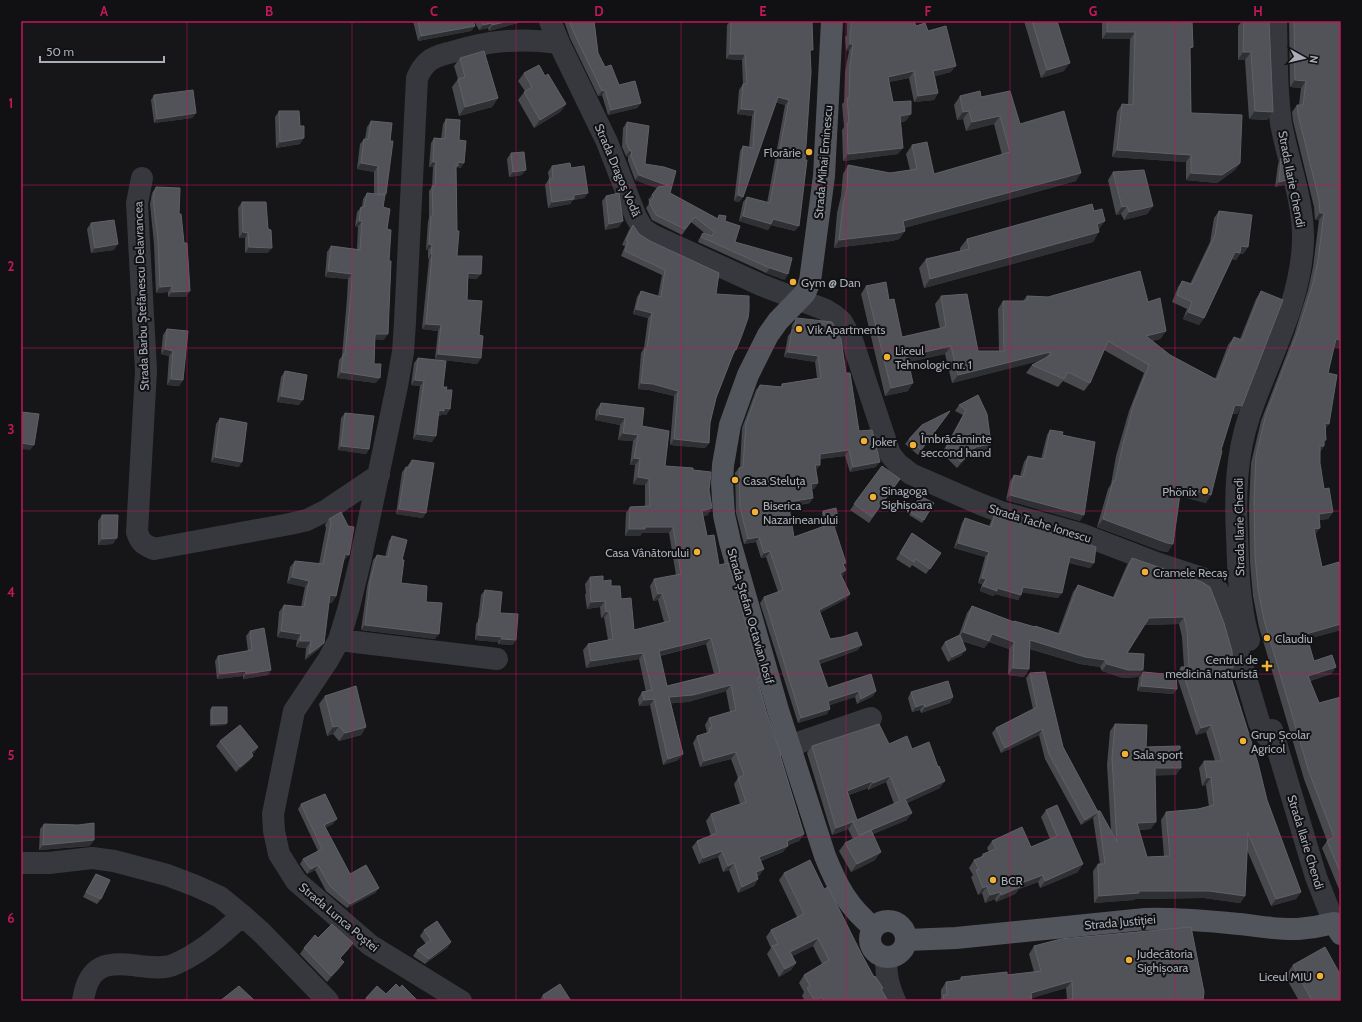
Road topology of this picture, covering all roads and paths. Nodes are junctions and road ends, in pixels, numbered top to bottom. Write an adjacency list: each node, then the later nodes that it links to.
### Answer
1 (550, 21): 4 (street, Strada Dragoș Vodă)
2 (832, 21): 6 (main road, Strada Mihai Eminescu)
3 (1276, 21): 11 (street, Strada Ilarie Chendi)
4 (559, 43): 6 (street, Strada Dragoș Vodă); 7 (street)
5 (142, 178): 7 (street, Strada Barbu Ștefănescu Delavrancea)
6 (799, 300): 11 (street, Strada Tache Ionescu); 12 (main road, Strada Ștefan Octavian Iosif)
7 (379, 474): 8 (street)
8 (339, 640): 9 (street); 21 (street, Strada Lunca Poștei)
9 (498, 659)
10 (871, 718): 12 (street)
11 (1276, 744): 16 (street, Strada Ilarie Chendi)
12 (789, 746): 15 (main road, Strada Ștefan Octavian Iosif)
13 (21, 863): 14 (street)
14 (242, 915): 19 (street); 20 (street)
15 (874, 928): 17 (main road); 18 (main road)
16 (1337, 929): 17 (main road, Strada Justiției)
17 (906, 940): 18 (main road)
18 (886, 957): 22 (street)
19 (83, 1001)
20 (328, 1001)
21 (461, 1001)
22 (895, 1001)

